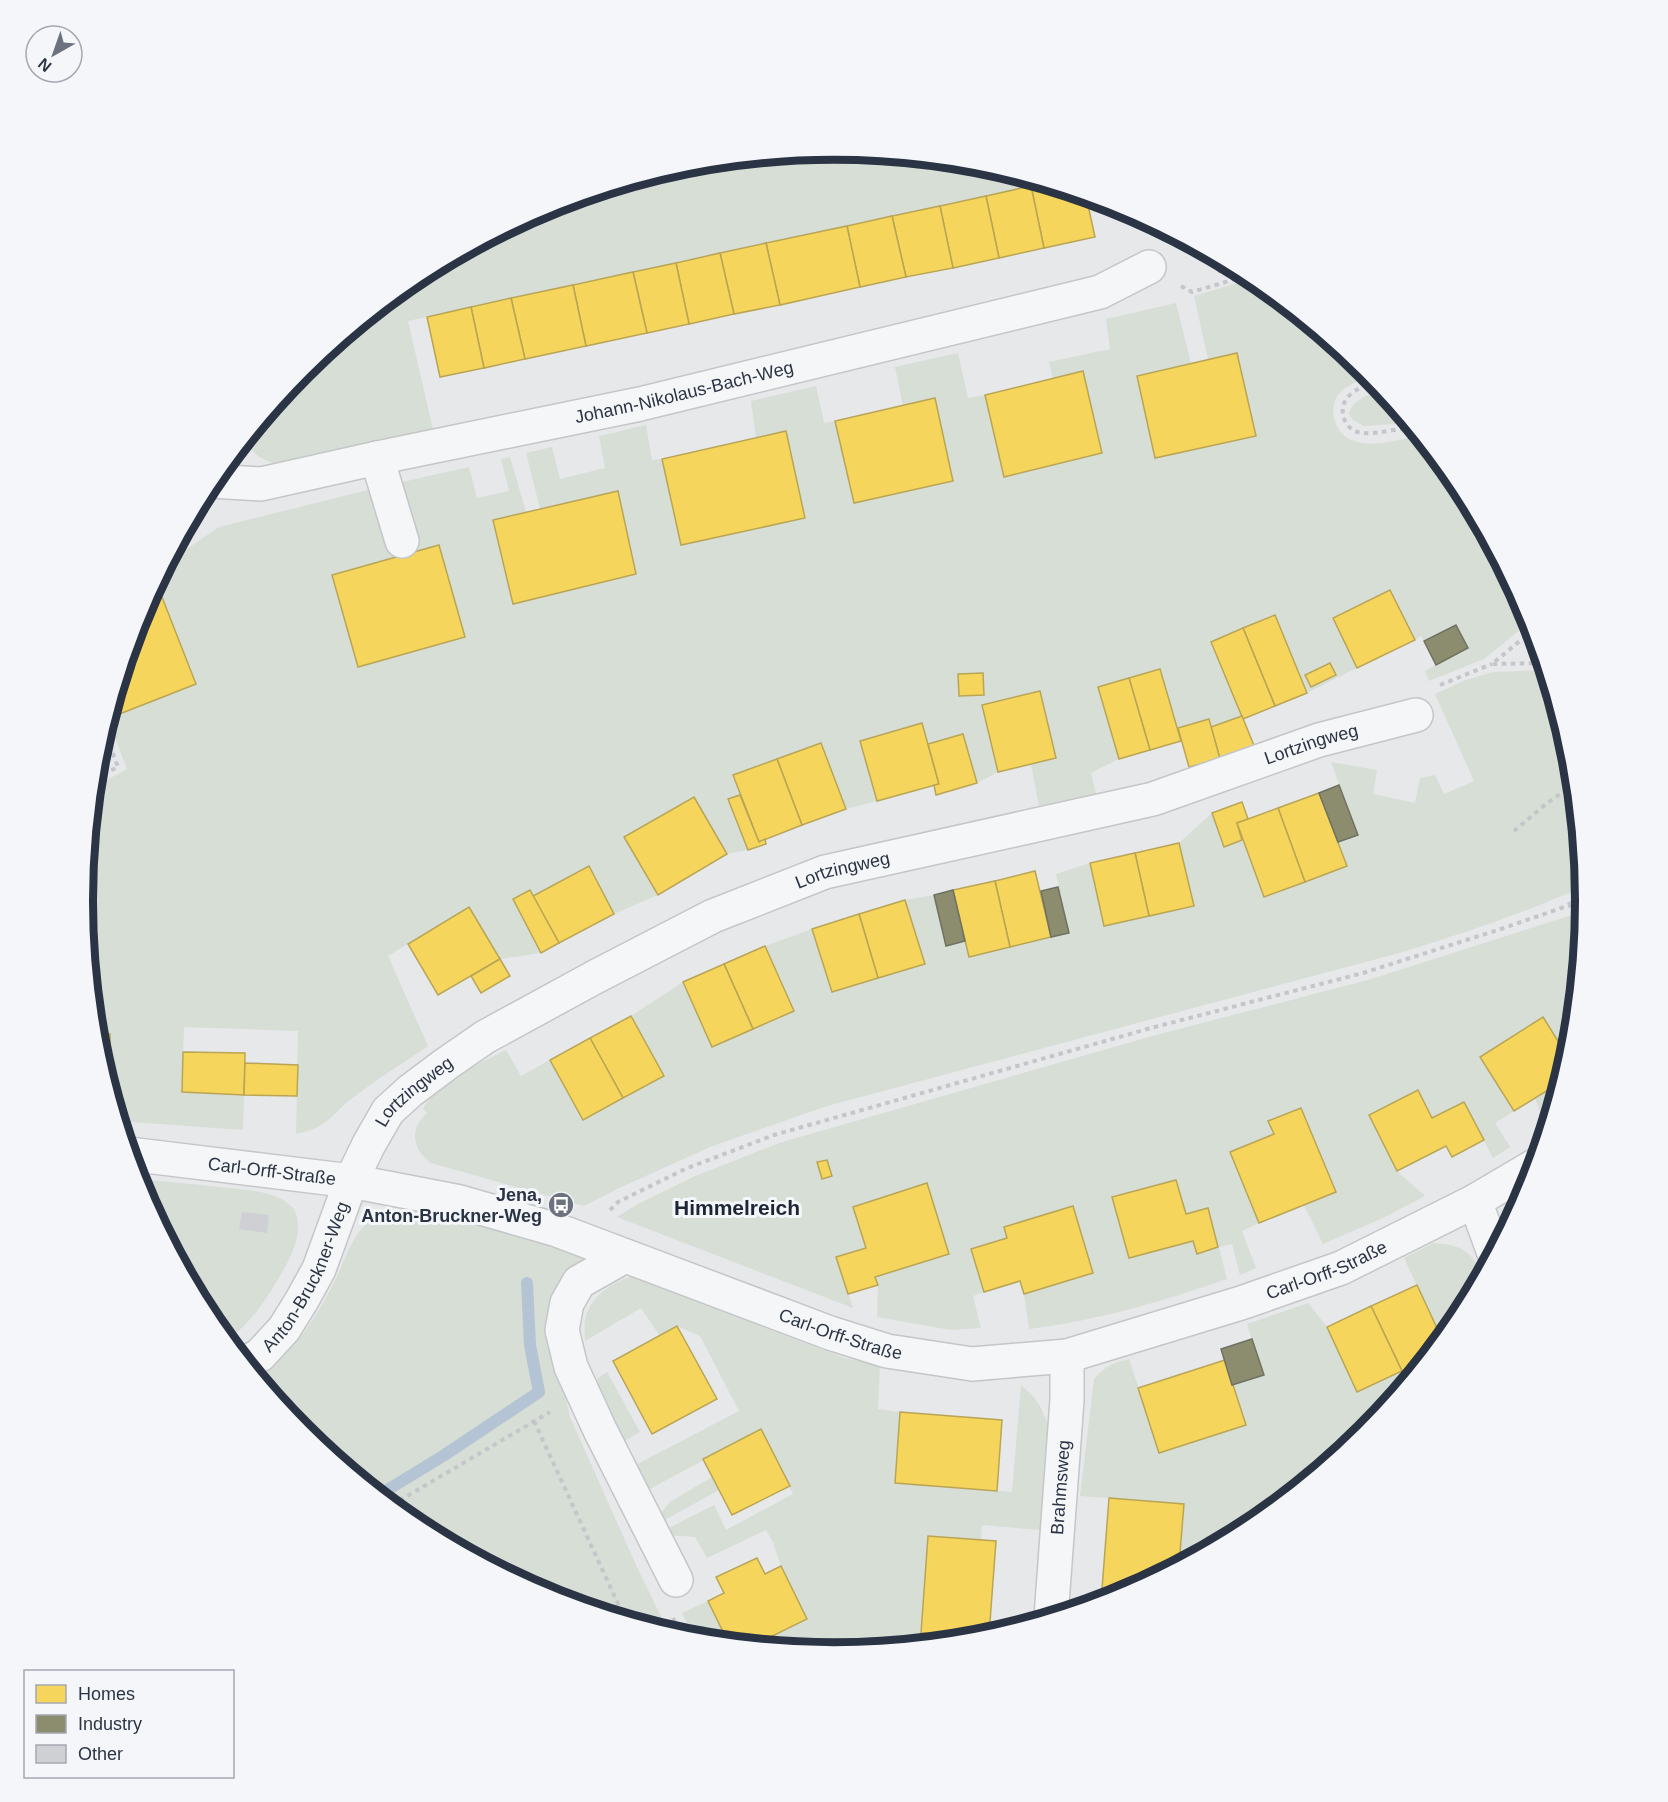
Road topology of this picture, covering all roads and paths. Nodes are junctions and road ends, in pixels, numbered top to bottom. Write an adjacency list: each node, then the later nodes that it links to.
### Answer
1 (1149, 267): 2 (path); 5 (street, Johann-Nikolaus-Bach-Weg)
2 (1236, 279)
3 (1366, 386): 4 (path)
4 (1404, 428)
5 (377, 458): 6 (street, Johann-Nikolaus-Bach-Weg); 7 (street)
6 (223, 482)
7 (402, 541)
8 (1526, 636): 10 (path)
9 (1536, 663): 10 (path)
10 (1492, 664): 11 (path)
11 (1416, 715): 21 (street, Lortzingweg)
12 (110, 745): 13 (path)
13 (104, 774)
14 (1567, 789): 15 (path)
15 (1514, 831)
16 (1575, 900): 18 (path)
17 (1575, 905): 18 (path)
18 (1567, 906): 23 (path)
19 (138, 1155): 21 (street, Carl-Orff-Straße)
20 (1524, 1172): 22 (street, Carl-Orff-Straße)
21 (351, 1180): 23 (street, Carl-Orff-Straße); 27 (street, Anton-Bruckner-Weg)
22 (1475, 1201): 24 (street); 26 (street, Carl-Orff-Straße)
23 (579, 1240): 25 (street, Carl-Orff-Straße)
24 (1491, 1244)
25 (625, 1256): 26 (street, Carl-Orff-Straße); 31 (street)
26 (1067, 1356): 32 (street, Brahmsweg)
27 (252, 1360)
28 (553, 1410): 29 (path)
29 (534, 1421): 30 (path); 33 (path)
30 (399, 1501)
31 (676, 1580)
32 (1052, 1609)
33 (621, 1611)

